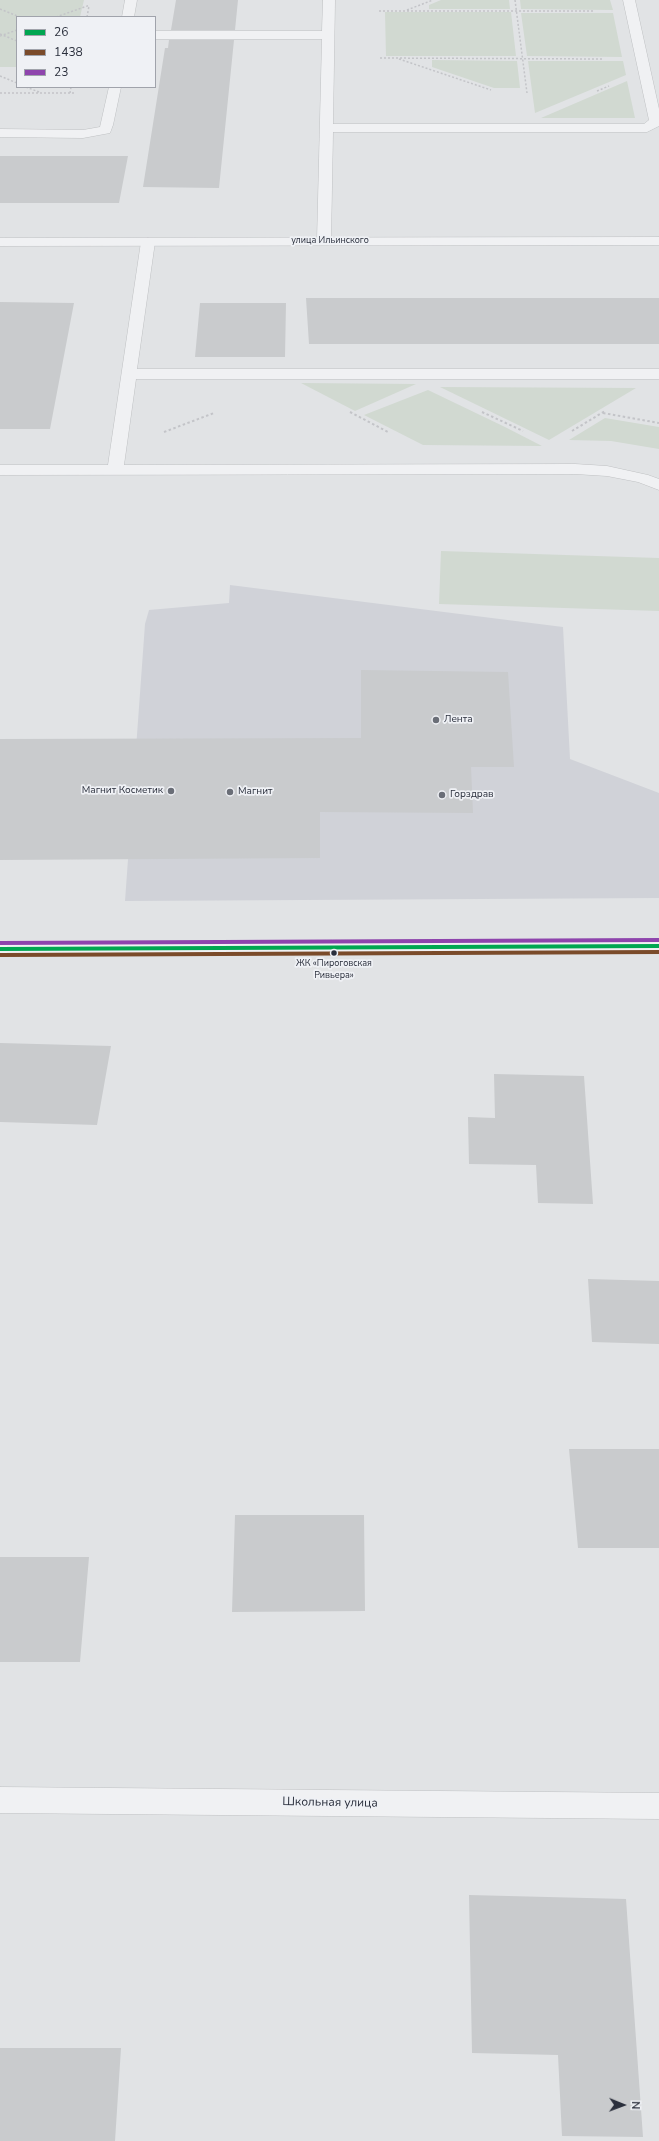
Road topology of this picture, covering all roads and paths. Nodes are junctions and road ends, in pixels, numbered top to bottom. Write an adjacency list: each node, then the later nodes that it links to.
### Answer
1 (91, 0): 6 (path)
2 (131, 0): 15 (street)
3 (329, 0): 20 (street)
4 (433, 0): 10 (path)
5 (515, 0): 11 (path)
6 (90, 5): 13 (path); 14 (path)
7 (630, 6): 11 (path); 25 (street)
8 (0, 9): 12 (path)
9 (379, 11): 10 (path)
10 (404, 11): 11 (path)
11 (517, 11): 24 (path)
12 (18, 16)
13 (59, 16)
14 (87, 16)
15 (128, 16)
16 (16, 30): 18 (path)
17 (0, 35): 18 (path)
18 (4, 35): 21 (path)
19 (156, 35): 20 (street)
20 (328, 35): 35 (street)
21 (16, 40)
22 (380, 58): 23 (path)
23 (397, 58): 24 (path); 34 (path)
24 (523, 59): 25 (path); 34 (path)
25 (642, 59): 36 (street)
26 (0, 76): 27 (path)
27 (16, 83)
28 (28, 88): 32 (path)
29 (71, 88): 33 (path)
30 (114, 90): 33 (path); 37 (street)
31 (0, 93): 32 (path)
32 (41, 93): 33 (path)
33 (70, 93)
34 (529, 104): 36 (path)
35 (326, 128): 36 (street); 38 (street)
36 (532, 128)
37 (0, 133)
38 (324, 241): 39 (street, улица Ильинского); 41 (street, улица Ильинского)
39 (659, 241)
40 (0, 242): 41 (street, улица Ильинского)
41 (148, 242): 42 (street)
42 (128, 374): 43 (street); 50 (street)
43 (659, 374)
44 (218, 411): 49 (path)
45 (349, 412): 48 (path)
46 (602, 413): 47 (path)
47 (659, 423)
48 (388, 432)
49 (159, 434)
50 (115, 469): 51 (street); 52 (street)
51 (0, 470)
52 (659, 485)
53 (659, 946): 54 (street)
54 (0, 949)
55 (0, 1800): 56 (street, Школьная улица)
56 (659, 1806)

